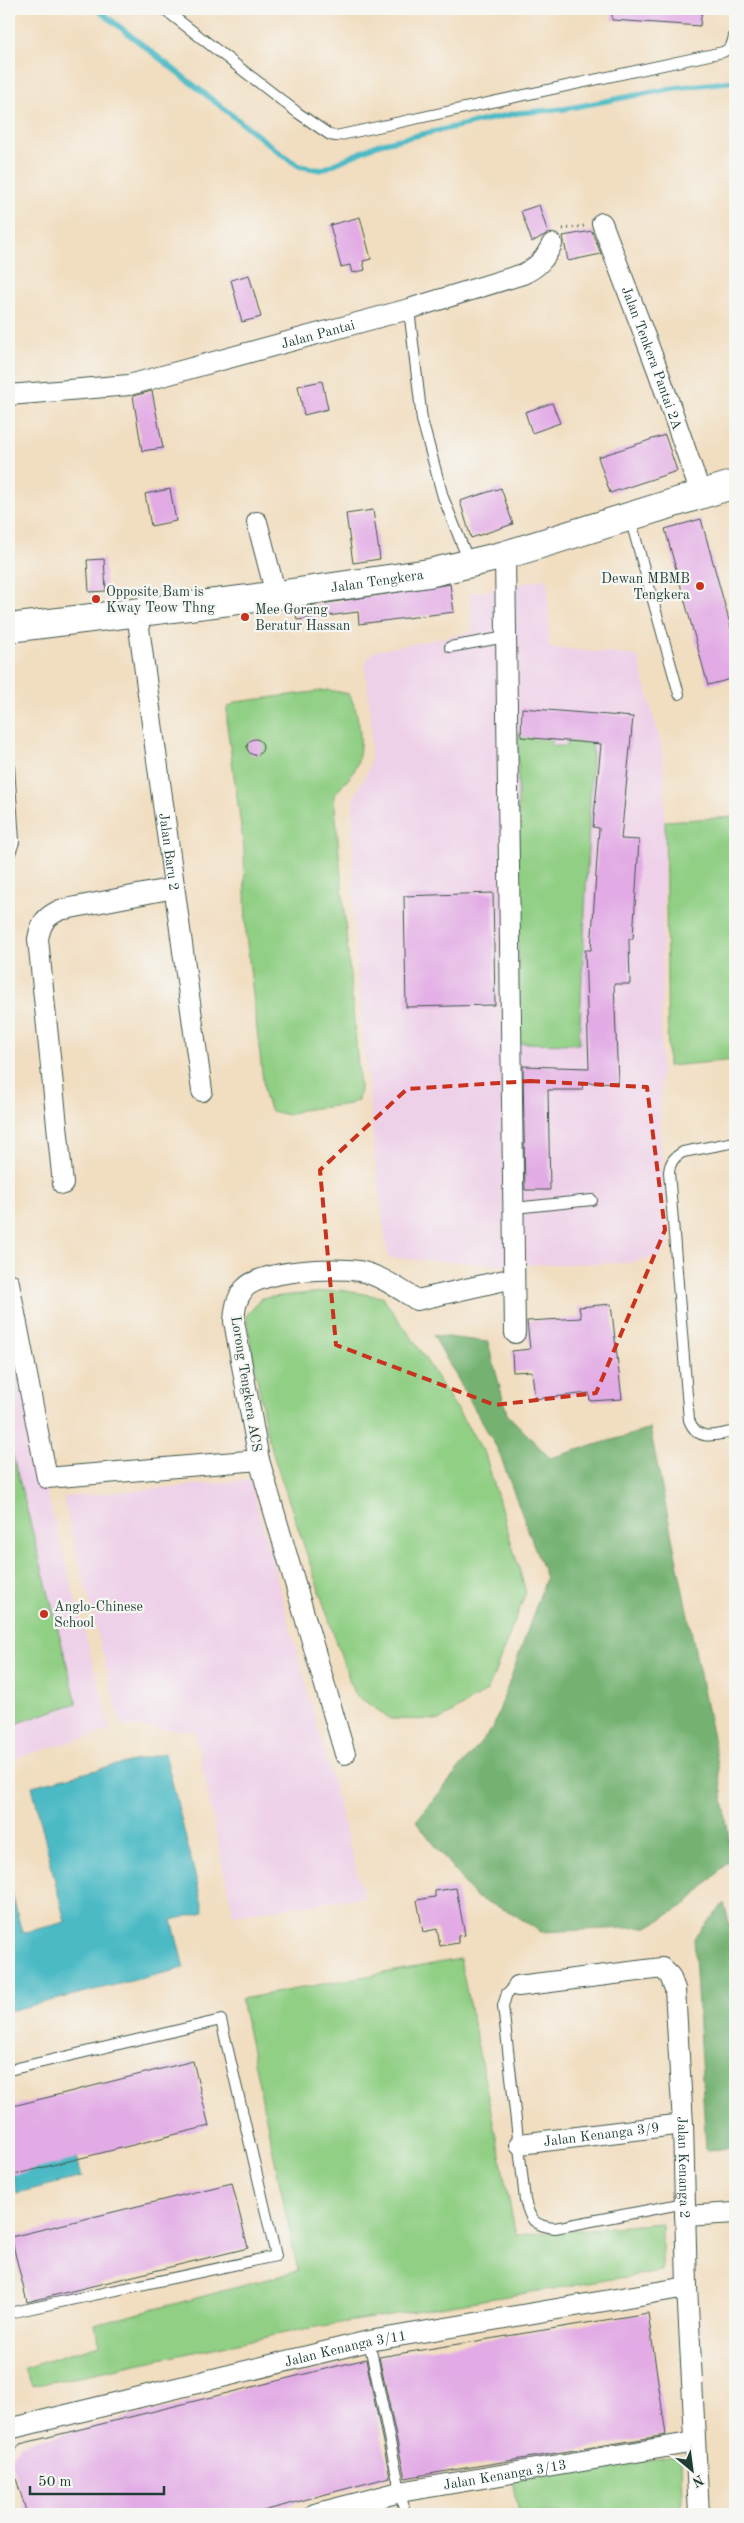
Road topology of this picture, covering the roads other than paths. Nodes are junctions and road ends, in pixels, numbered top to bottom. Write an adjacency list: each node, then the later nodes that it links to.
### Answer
1 (164, 9): 2 (lane)
2 (735, 33)
3 (602, 223): 8 (street, Jalan Tenkera Pantai 2A)
4 (552, 244): 5 (street, Jalan Pantai)
5 (402, 311): 6 (street, Jalan Pantai); 12 (lane)
6 (9, 395)
7 (735, 484): 8 (main road, Jalan Tengkera)
8 (701, 494): 9 (main road, Jalan Tengkera)
9 (630, 517): 11 (main road, Jalan Tengkera); 18 (lane)
10 (257, 522): 13 (street)
11 (505, 555): 12 (main road, Jalan Tengkera); 16 (street)
12 (470, 564): 13 (main road, Jalan Tengkera)
13 (276, 595): 14 (main road, Jalan Tengkera)
14 (137, 613): 15 (main road, Jalan Tengkera); 21 (street, Jalan Baru 2)
15 (9, 628)
16 (506, 637): 17 (lane); 26 (street)
17 (450, 647)
18 (679, 694)
19 (9, 766): 20 (lane)
20 (9, 856)
21 (174, 888): 22 (street, Jalan Baru 2); 24 (street)
22 (202, 1090)
23 (735, 1142): 30 (lane)
24 (63, 1184)
25 (592, 1200): 26 (lane)
26 (514, 1208): 27 (street)
27 (514, 1278): 29 (street); 31 (street, Lorong Tengkera ACS)
28 (9, 1283): 31 (street)
29 (515, 1333)
30 (735, 1430)
31 (259, 1460): 32 (street, Lorong Tengkera ACS)
32 (345, 1754)
33 (518, 1986): 35 (street, Jalan Kenanga 2); 36 (lane)
34 (9, 2070): 40 (lane)
35 (683, 2124): 36 (street, Jalan Kenanga 3/9); 37 (street, Jalan Kenanga 2)
36 (520, 2144): 37 (lane)
37 (685, 2210): 38 (street); 39 (street, Jalan Kenanga 2)
38 (735, 2214)
39 (687, 2287): 41 (street, Jalan Kenanga 3/11); 43 (street, Jalan Kenanga 2)
40 (9, 2313)
41 (369, 2341): 42 (street, Jalan Kenanga 3/11); 44 (lane)
42 (9, 2428)
43 (695, 2442): 44 (street, Jalan Kenanga 3/13); 47 (street, Jalan Kenanga 2)
44 (400, 2492): 45 (street, Jalan Kenanga 3/13); 46 (lane)
45 (315, 2514)
46 (405, 2514)
47 (699, 2514)

